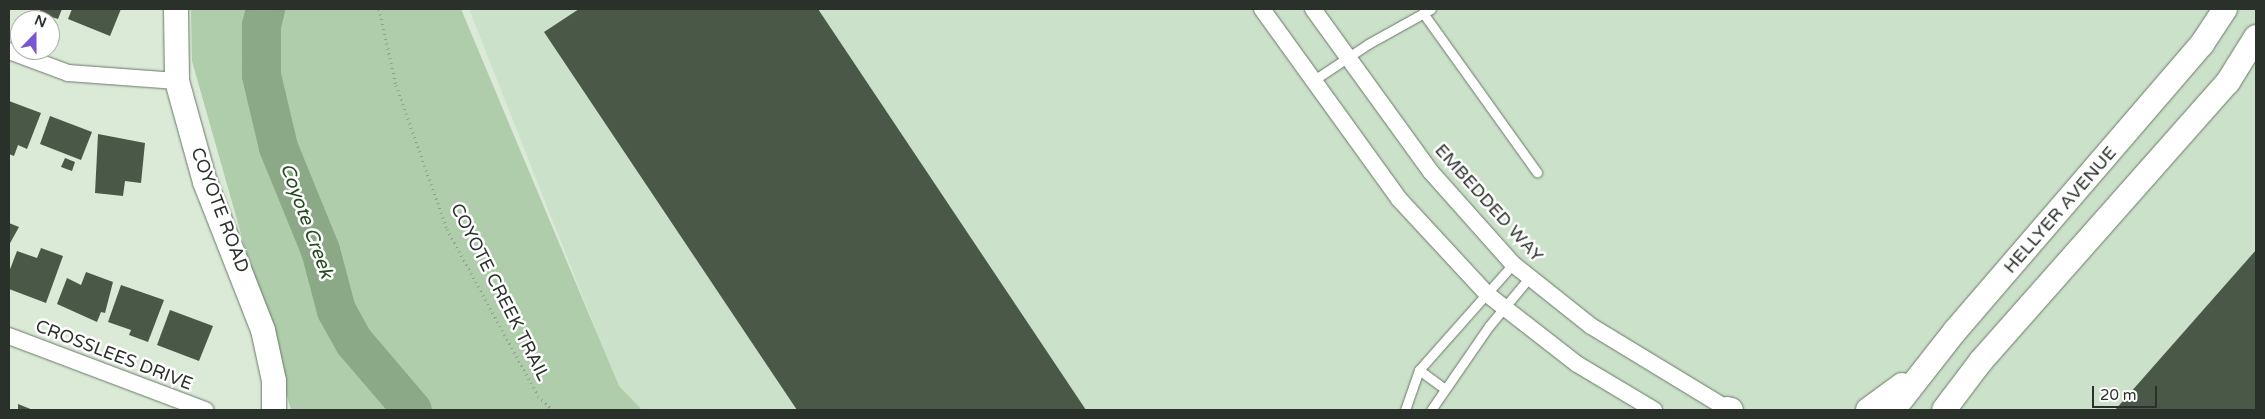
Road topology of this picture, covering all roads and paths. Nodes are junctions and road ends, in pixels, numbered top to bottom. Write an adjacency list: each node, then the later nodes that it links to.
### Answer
1 (176, 9): 11 (main road, COYOTE ROAD)
2 (379, 9): 23 (path, COYOTE CREEK TRAIL)
3 (1262, 9): 10 (street)
4 (1313, 9): 9 (street, EMBEDDED WAY)
5 (2225, 9): 18 (main road, HELLYER AVENUE)
6 (1427, 11): 9 (lane); 12 (lane)
7 (2256, 37): 30 (main road)
8 (9, 51): 11 (street)
9 (1347, 57): 10 (lane); 13 (street, EMBEDDED WAY)
10 (1314, 80): 15 (street)
11 (177, 81): 22 (main road, COYOTE ROAD)
12 (1537, 172)
13 (1513, 264): 14 (street, EMBEDDED WAY); 15 (lane)
14 (1529, 278): 16 (lane); 27 (street, EMBEDDED WAY)
15 (1486, 294): 16 (street); 19 (lane)
16 (1505, 308): 20 (lane); 26 (street)
17 (9, 336): 21 (street, CROSSLEES DRIVE)
18 (1925, 367): 28 (main road); 29 (main road, HELLYER AVENUE)
19 (1419, 370): 20 (lane); 24 (lane)
20 (1445, 389): 25 (lane)
21 (205, 410)
22 (274, 410)
23 (553, 410)
24 (1405, 410)
25 (1431, 410)
26 (1654, 410)
27 (1729, 410)
28 (1868, 410)
29 (1893, 410)
30 (1944, 410)

